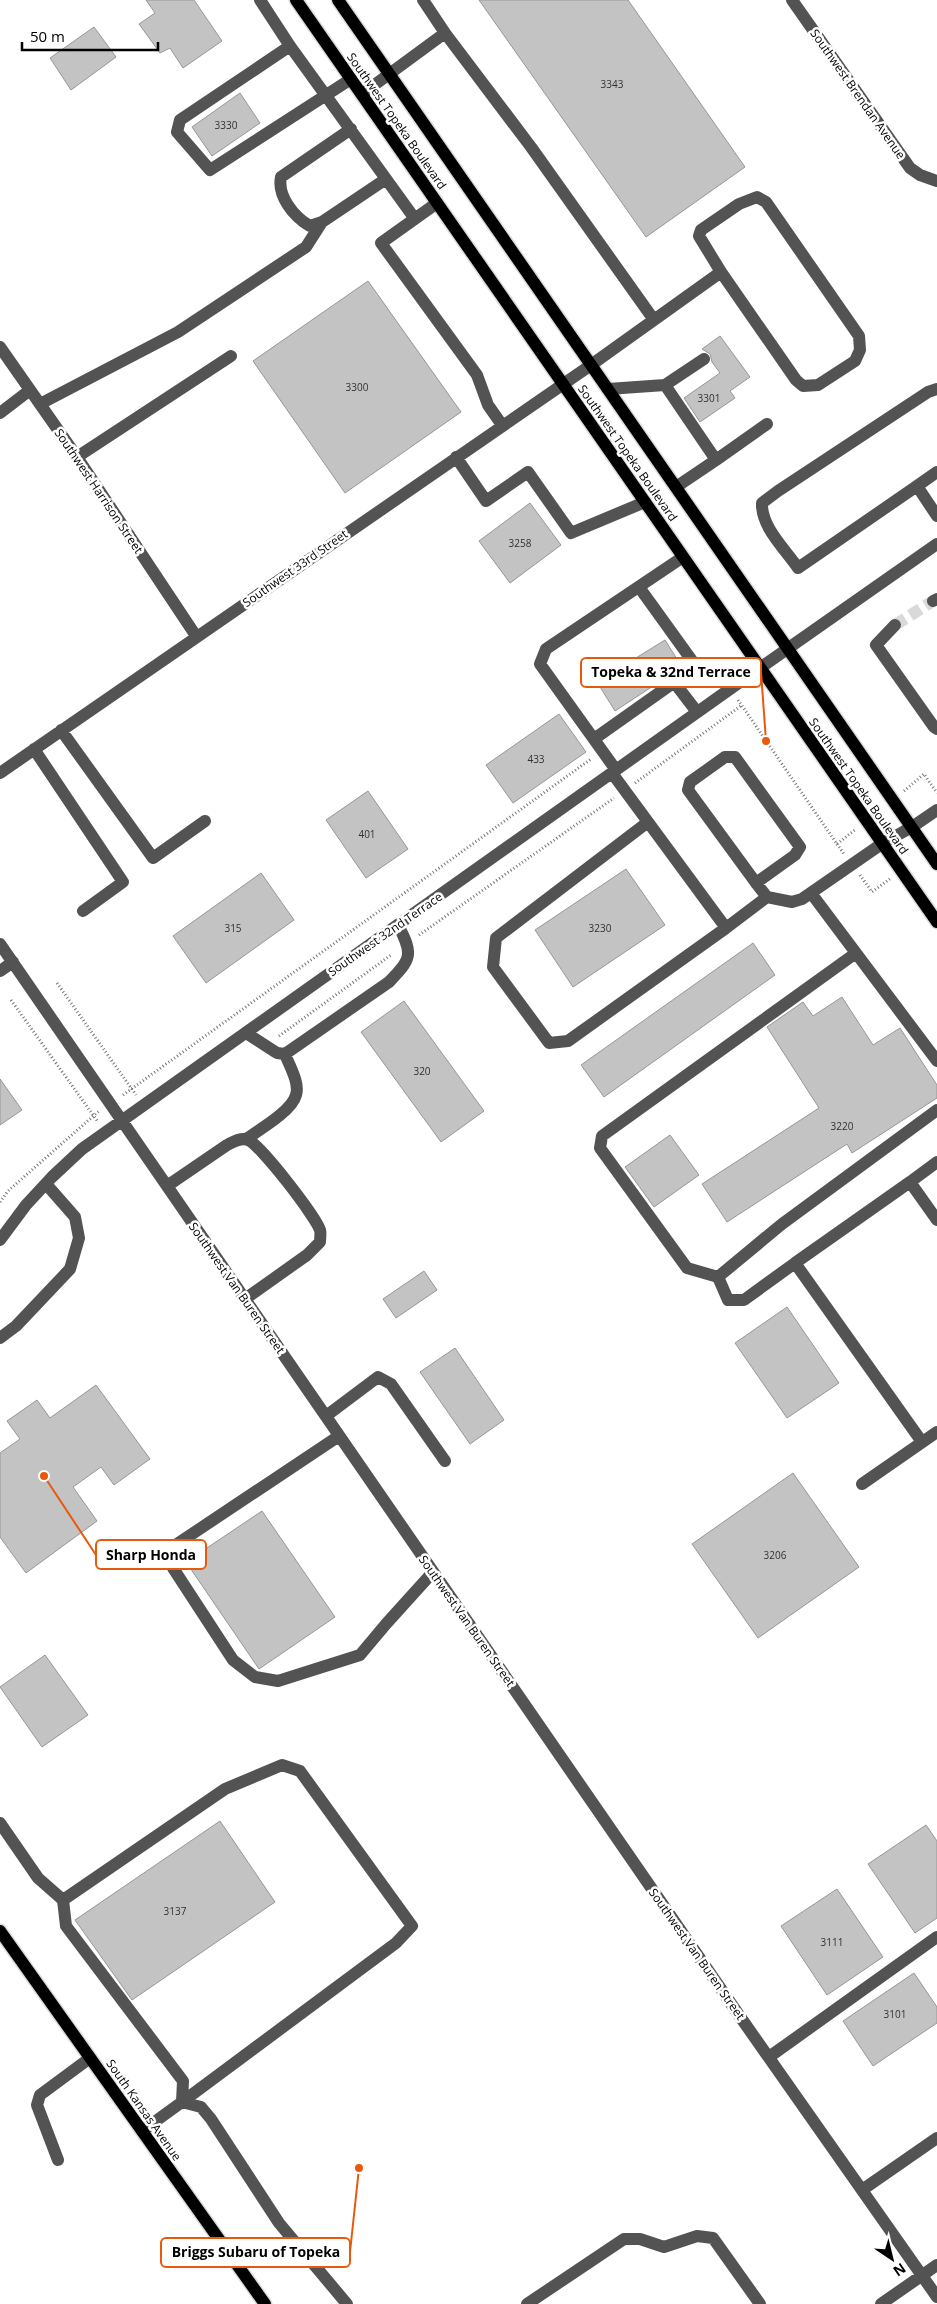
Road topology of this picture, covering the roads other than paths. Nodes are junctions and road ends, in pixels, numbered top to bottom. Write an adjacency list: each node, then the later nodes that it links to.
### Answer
1 (260, 0): 7 (street)
2 (296, 0): 9 (main road, Southwest Topeka Boulevard)
3 (338, 0): 8 (main road, Southwest Topeka Boulevard)
4 (423, 0): 6 (street)
5 (792, 0): 14 (street, Southwest Brendan Avenue)
6 (445, 33): 8 (street); 19 (street)
7 (290, 46): 11 (street); 11 (street)
8 (390, 76): 10 (street); 23 (main road, Southwest Topeka Boulevard)
9 (351, 79): 10 (main road, Southwest Topeka Boulevard); 11 (street)
10 (362, 94): 15 (main road, Southwest Topeka Boulevard)
11 (326, 95): 12 (street)
12 (351, 129): 13 (street); 17 (street)
13 (386, 179): 16 (street); 17 (street)
14 (934, 181)
15 (437, 204): 16 (street); 24 (main road, Southwest Topeka Boulevard)
16 (415, 219): 32 (street)
17 (322, 222): 29 (street)
18 (722, 272): 18 (street); 19 (street, Southwest 33rd Street)
19 (654, 320): 23 (street, Southwest 33rd Street)
20 (0, 347): 27 (street, Southwest Harrison Street)
21 (231, 356): 33 (street)
22 (704, 359): 25 (street)
23 (591, 365): 24 (street, Southwest 33rd Street); 28 (main road, Southwest Topeka Boulevard)
24 (563, 383): 32 (street, Southwest 33rd Street); 39 (main road, Southwest Topeka Boulevard)
25 (666, 386): 28 (street); 35 (street)
26 (937, 389): 37 (street)
27 (30, 390): 29 (street, Southwest Harrison Street); 30 (street)
28 (608, 390): 38 (main road, Southwest Topeka Boulevard)
29 (40, 404): 33 (street, Southwest Harrison Street)
30 (0, 413)
31 (767, 424): 35 (street)
32 (502, 425): 34 (street, Southwest 33rd Street)
33 (77, 456): 45 (street, Southwest Harrison Street)
34 (456, 457): 39 (street); 45 (street, Southwest 33rd Street)
35 (716, 460): 38 (street)
36 (937, 472): 37 (street)
37 (916, 486): 40 (street)
38 (676, 487): 46 (main road, Southwest Topeka Boulevard)
39 (645, 502): 42 (main road, Southwest Topeka Boulevard)
40 (937, 516)
41 (937, 544): 46 (street, Southwest 32nd Terrace)
42 (683, 557): 43 (street); 47 (main road, Southwest Topeka Boulevard)
43 (639, 586): 48 (street); 52 (street)
44 (895, 625): 50 (street)
45 (196, 636): 51 (street, Southwest 33rd Street)
46 (788, 649): 47 (street, Southwest 32nd Terrace); 59 (main road, Southwest Topeka Boulevard)
47 (760, 669): 49 (street, Southwest 32nd Terrace); 60 (main road, Southwest Topeka Boulevard)
48 (674, 682): 49 (street); 52 (street)
49 (697, 712): 54 (street, Southwest 32nd Terrace)
50 (937, 729)
51 (61, 730): 53 (street, Southwest 33rd Street); 57 (street)
52 (594, 739): 54 (street)
53 (34, 749): 55 (street, Southwest 33rd Street); 65 (street)
54 (614, 771): 58 (street); 67 (street, Southwest 32nd Terrace)
55 (0, 773)
56 (937, 810): 59 (street)
57 (205, 820)
58 (648, 822): 68 (street); 68 (street)
59 (912, 828): 60 (street); 61 (main road, Southwest Topeka Boulevard)
60 (883, 843): 63 (street); 66 (main road, Southwest Topeka Boulevard)
61 (937, 864)
62 (756, 882): 62 (street); 64 (street)
63 (811, 893): 64 (street); 70 (street)
64 (767, 897): 68 (street)
65 (82, 911)
66 (937, 922)
67 (398, 925): 73 (street, Southwest 32nd Terrace); 74 (street)
68 (726, 928)
69 (0, 944): 71 (street, Southwest Van Buren Street)
70 (856, 953): 75 (street); 86 (street)
71 (13, 962): 72 (street); 77 (street, Southwest Van Buren Street)
72 (0, 972)
73 (246, 1033): 74 (street); 77 (street, Southwest 32nd Terrace)
74 (285, 1054): 78 (street)
75 (937, 1061)
76 (937, 1110): 86 (street)
77 (122, 1121): 81 (street, Southwest 32nd Terrace); 82 (street, Southwest Van Buren Street)
78 (246, 1139): 82 (street); 87 (street)
79 (937, 1162): 80 (street)
80 (910, 1182): 83 (street); 85 (street)
81 (46, 1184): 84 (street, Southwest 32nd Terrace); 88 (street)
82 (167, 1186): 87 (street, Southwest Van Buren Street)
83 (937, 1220)
84 (0, 1240)
85 (795, 1263): 86 (street); 92 (street)
86 (718, 1278)
87 (245, 1299): 89 (street, Southwest Van Buren Street)
88 (0, 1338)
89 (326, 1416): 91 (street, Southwest Van Buren Street); 93 (street)
90 (937, 1432): 92 (street)
91 (339, 1436): 95 (street, Southwest Van Buren Street); 95 (street)
92 (922, 1442): 94 (street)
93 (445, 1461)
94 (862, 1484)
95 (434, 1572): 101 (street, Southwest Van Buren Street)
96 (0, 1823): 97 (street)
97 (63, 1900): 102 (street); 102 (street)
98 (0, 1931): 100 (main road, South Kansas Avenue)
99 (937, 1937): 101 (street)
100 (90, 2058): 103 (main road, South Kansas Avenue); 105 (street)
101 (769, 2058): 106 (street, Southwest Van Buren Street)
102 (182, 2102): 103 (street); 111 (street)
103 (142, 2131): 110 (main road, South Kansas Avenue)
104 (937, 2138): 106 (street)
105 (58, 2160)
106 (862, 2190): 108 (street, Southwest Van Buren Street)
107 (937, 2264): 108 (street)
108 (921, 2275): 109 (street, Southwest Van Buren Street); 114 (street)
109 (937, 2297)
110 (265, 2304)
111 (347, 2304)
112 (527, 2304): 113 (street)
113 (760, 2304)
114 (881, 2304)

